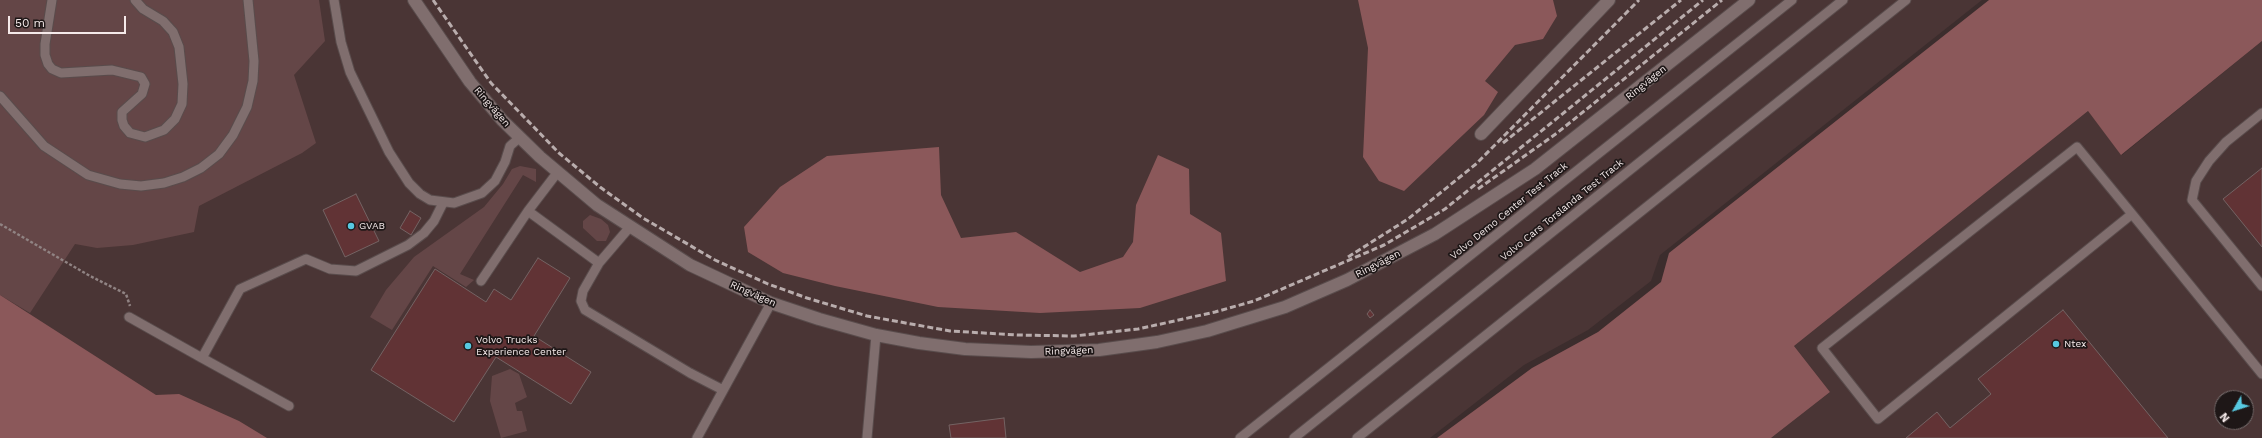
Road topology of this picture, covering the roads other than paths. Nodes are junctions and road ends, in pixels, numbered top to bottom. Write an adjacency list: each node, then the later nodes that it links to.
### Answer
1 (52, 0): 2 (lane)
2 (135, 0)
3 (248, 0): 11 (lane)
4 (334, 0): 16 (lane)
5 (414, 0): 14 (street, Ringvägen)
6 (1609, 0): 13 (street)
7 (1749, 0): 25 (street, Ringvägen)
8 (1792, 0): 32 (lane, Volvo Demo Center Test Track)
9 (1843, 0): 33 (lane, Volvo Cars Torslanda Test Track)
10 (1906, 0): 34 (lane)
11 (0, 96)
12 (2262, 113): 22 (lane)
13 (1481, 134)
14 (520, 138): 15 (street, Ringvägen); 16 (lane)
15 (557, 173): 17 (lane); 19 (street, Ringvägen)
16 (442, 203): 26 (lane)
17 (528, 211): 20 (lane); 21 (lane)
18 (2132, 214): 18 (lane); 27 (lane)
19 (629, 228): 20 (lane); 23 (street, Ringvägen)
20 (599, 263): 28 (lane)
21 (481, 281)
22 (2262, 286)
23 (771, 303): 25 (street, Ringvägen); 28 (lane)
24 (129, 317): 26 (lane)
25 (876, 335): 31 (lane)
26 (202, 358): 29 (lane)
27 (2262, 374)
28 (723, 390): 30 (lane)
29 (289, 406)
30 (701, 436)
31 (867, 438)
32 (1240, 438)
33 (1294, 438)
34 (1357, 438)

